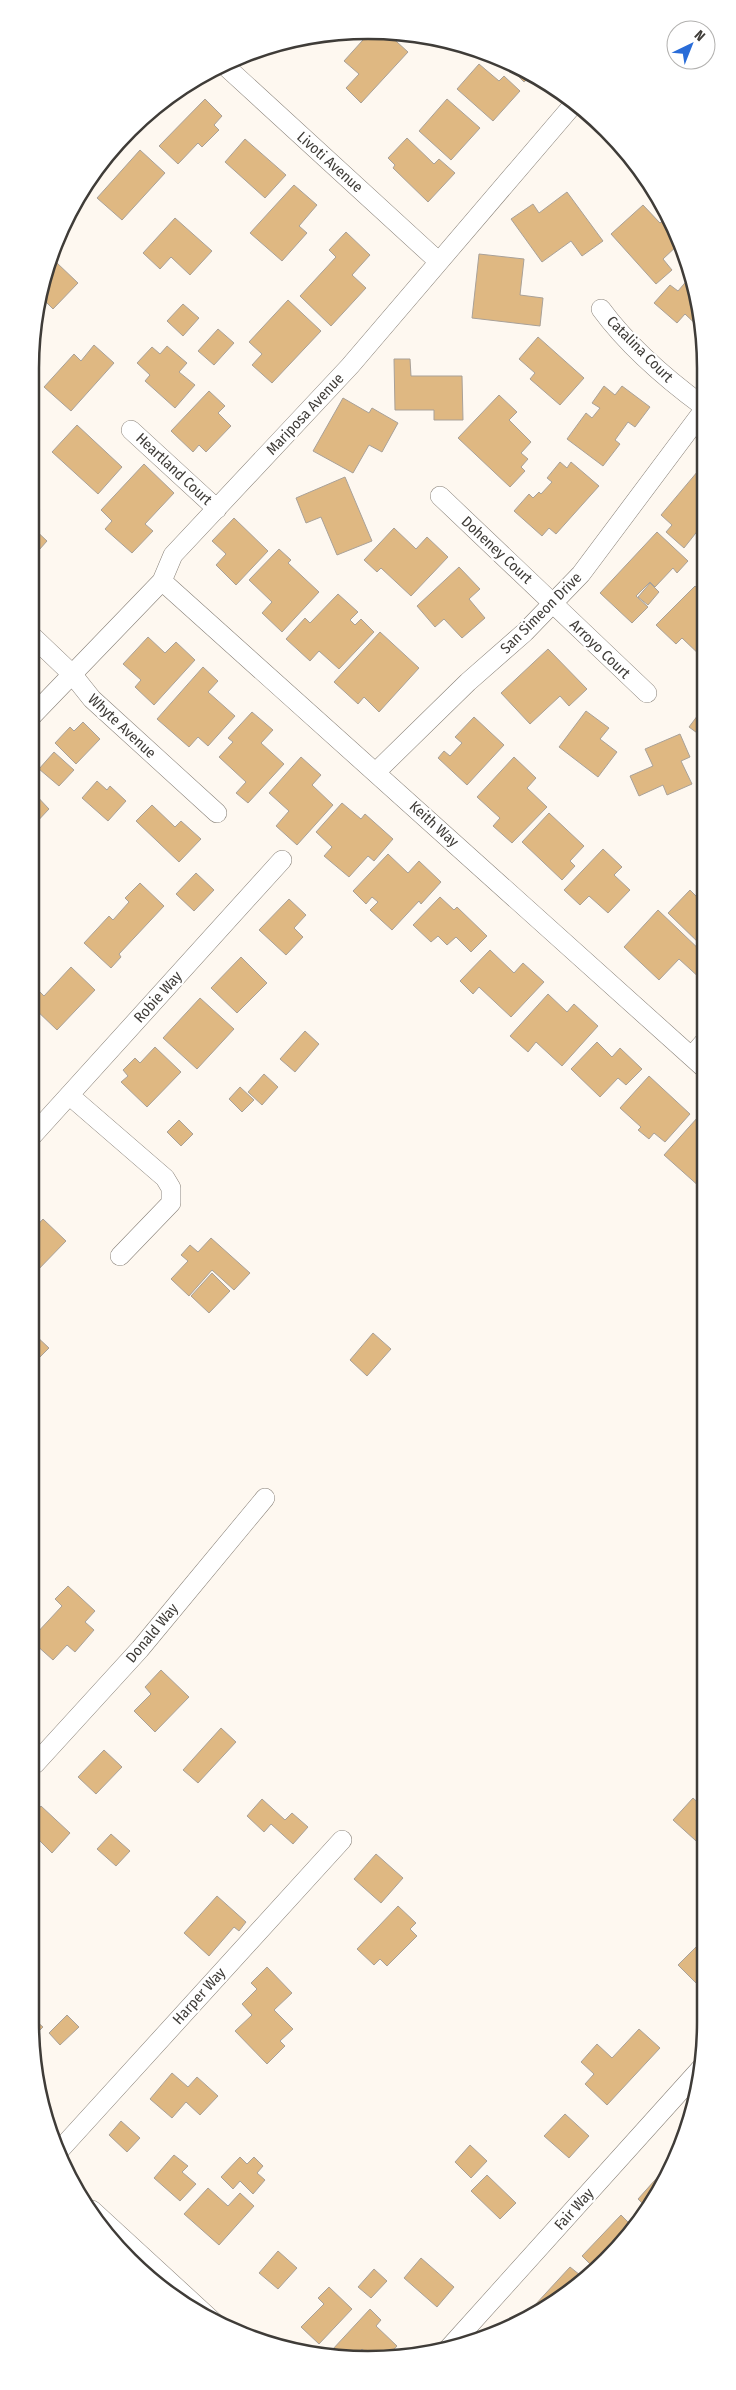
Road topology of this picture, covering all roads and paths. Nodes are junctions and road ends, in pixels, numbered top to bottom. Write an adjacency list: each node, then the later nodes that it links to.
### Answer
1 (229, 70): 3 (street, Livoti Avenue)
2 (570, 109): 3 (street, Mariposa Avenue)
3 (438, 261): 9 (street, Mariposa Avenue)
4 (601, 309): 5 (street, Catalina Court)
5 (697, 401)
6 (697, 419): 11 (street, San Simeon Drive)
7 (132, 430): 9 (street, Heartland Court)
8 (440, 496): 11 (street, Doheney Court)
9 (217, 509): 10 (street, Mariposa Avenue)
10 (162, 581): 13 (street, Mariposa Avenue); 16 (street, Keith Way)
11 (554, 604): 14 (street, Arroyo Court); 16 (street, San Simeon Drive)
12 (39, 643): 13 (street, Whyte Avenue)
13 (72, 674): 15 (street, Mariposa Avenue); 17 (street, Whyte Avenue)
14 (647, 693)
15 (39, 709)
16 (376, 772): 19 (street, Keith Way)
17 (217, 813)
18 (282, 860): 20 (street, Robie Way)
19 (697, 1061)
20 (69, 1095): 21 (street, Robie Way); 22 (street)
21 (39, 1128)
22 (120, 1256)
23 (265, 1498): 24 (street, Donald Way)
24 (39, 1760)
25 (342, 1840): 27 (street, Harper Way)
26 (692, 2078): 28 (street, Fair Way)
27 (63, 2145)
28 (457, 2339)

